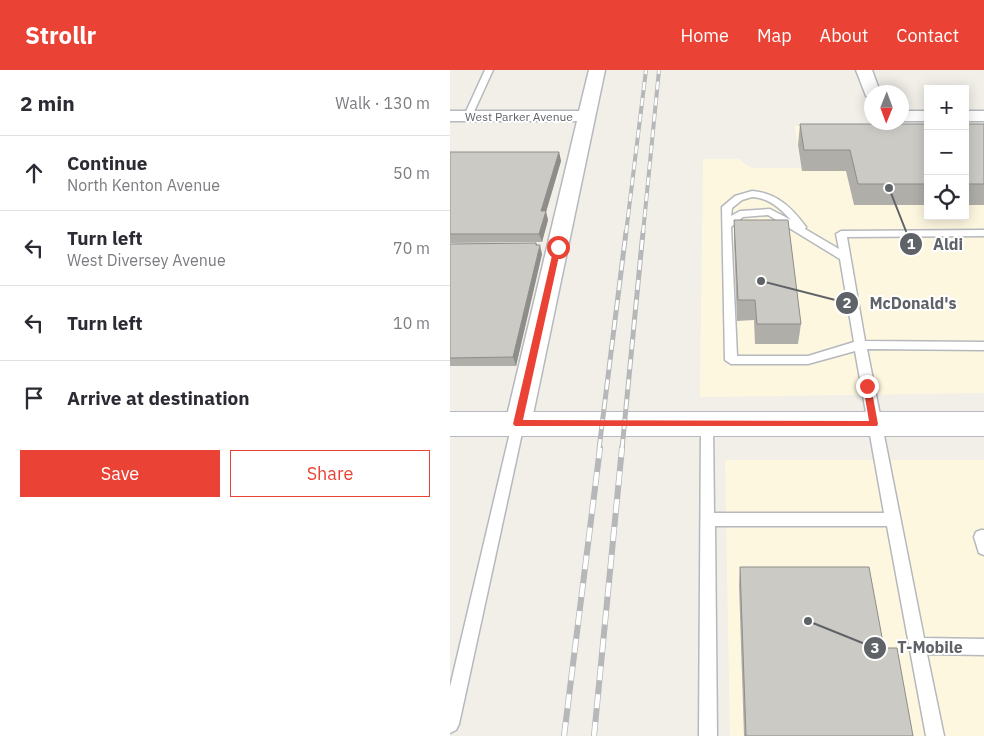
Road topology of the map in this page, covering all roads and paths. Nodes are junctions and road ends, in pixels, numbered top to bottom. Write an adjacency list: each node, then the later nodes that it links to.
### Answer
1 (489, 70): 6 (lane)
2 (597, 70): 7 (street)
3 (864, 70): 4 (street)
4 (869, 85)
5 (450, 116): 6 (street, West Parker Avenue)
6 (468, 116): 7 (street, West Parker Avenue)
7 (587, 116): 17 (street)
8 (909, 116): 9 (street)
9 (924, 116)
10 (726, 226): 11 (lane); 11 (lane); 14 (lane)
11 (805, 233): 13 (lane)
12 (984, 233): 13 (lane)
13 (846, 258): 14 (lane)
14 (860, 345): 15 (lane); 19 (lane)
15 (984, 346)
16 (450, 424): 17 (main road)
17 (518, 424): 18 (main road); 27 (lane)
18 (707, 424): 19 (main road); 22 (lane)
19 (874, 424): 20 (main road); 21 (lane)
20 (984, 424)
21 (893, 519): 22 (lane); 25 (lane)
22 (707, 520): 29 (lane)
23 (984, 537): 24 (lane)
24 (984, 548)
25 (917, 646): 26 (lane); 30 (lane)
26 (984, 647)
27 (455, 684): 28 (lane)
28 (450, 724)
29 (708, 736)
30 (935, 736)

